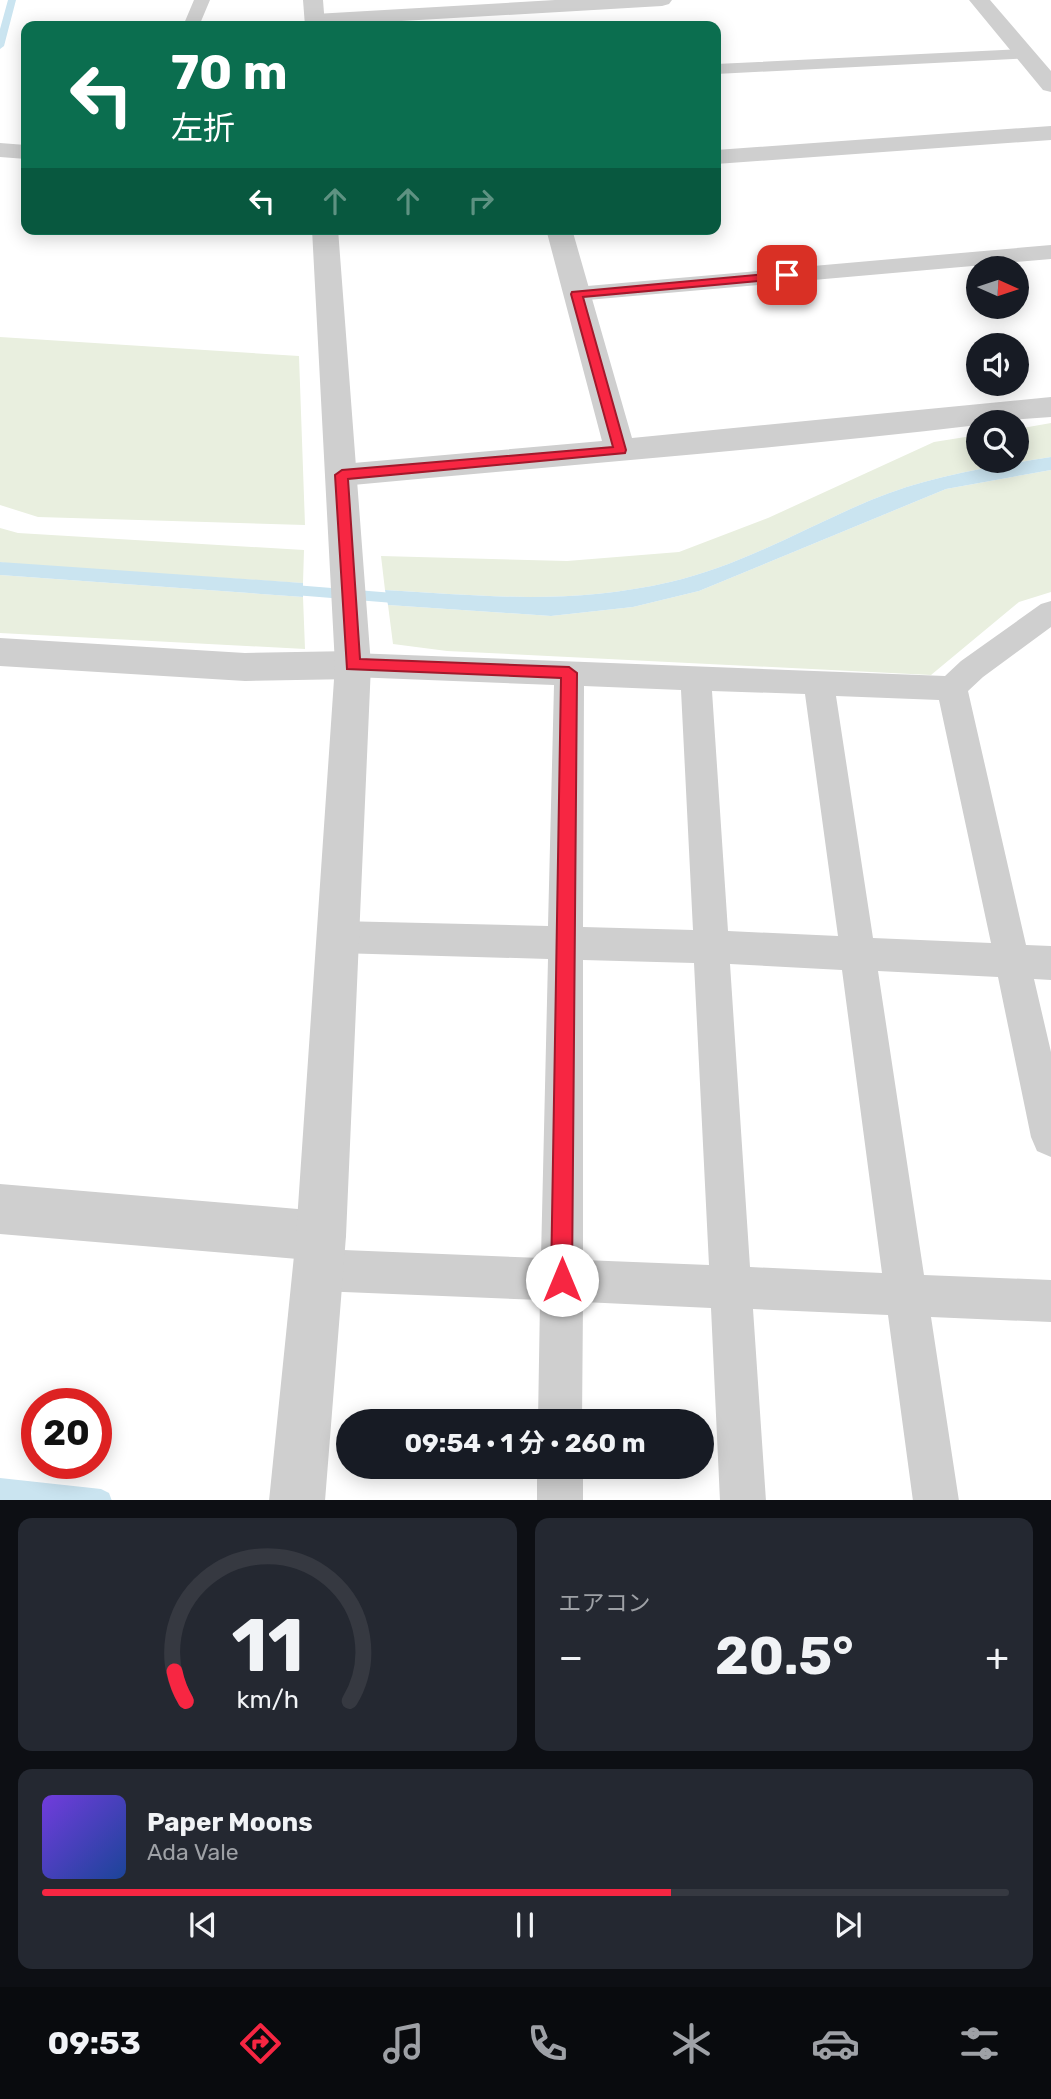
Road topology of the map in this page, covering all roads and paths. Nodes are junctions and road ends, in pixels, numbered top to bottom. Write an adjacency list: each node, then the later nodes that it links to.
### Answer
1 (202, 0): 7 (lane)
2 (662, 0): 4 (street)
3 (979, 0): 8 (street)
4 (583, 2): 6 (street)
5 (314, 15): 6 (street)
6 (502, 18)
7 (193, 21)
8 (1025, 54): 9 (lane); 10 (street)
9 (721, 69)
10 (1051, 85)
11 (1051, 134): 14 (street)
12 (0, 150): 13 (street)
13 (21, 152)
14 (721, 157)
15 (325, 235): 21 (street)
16 (561, 235): 18 (street)
17 (1051, 252): 18 (lane)
18 (576, 294): 20 (street)
19 (1051, 407): 20 (street)
20 (620, 450): 21 (street)
21 (342, 475): 24 (street)
22 (1051, 612): 28 (lane)
23 (0, 652): 24 (street)
24 (353, 665): 25 (lane); 29 (street)
25 (569, 673): 26 (lane); 30 (lane)
26 (696, 679): 27 (lane); 31 (lane)
27 (819, 684): 28 (lane); 32 (lane)
28 (952, 688): 33 (lane)
29 (338, 937): 30 (lane); 37 (street)
30 (566, 942): 31 (lane); 38 (lane)
31 (710, 947): 32 (lane); 39 (lane)
32 (858, 953): 33 (lane); 40 (lane)
33 (1012, 961): 34 (lane); 35 (lane)
34 (1051, 963)
35 (1051, 1137)
36 (0, 1209): 37 (street)
37 (320, 1253): 38 (lane); 44 (street)
38 (562, 1280): 39 (lane); 42 (lane)
39 (732, 1287): 40 (lane); 46 (lane)
40 (908, 1294): 41 (lane); 47 (lane)
41 (1051, 1301)
42 (561, 1409)
43 (560, 1479): 45 (lane)
44 (297, 1500)
45 (560, 1500)
46 (743, 1500)
47 (936, 1500)

